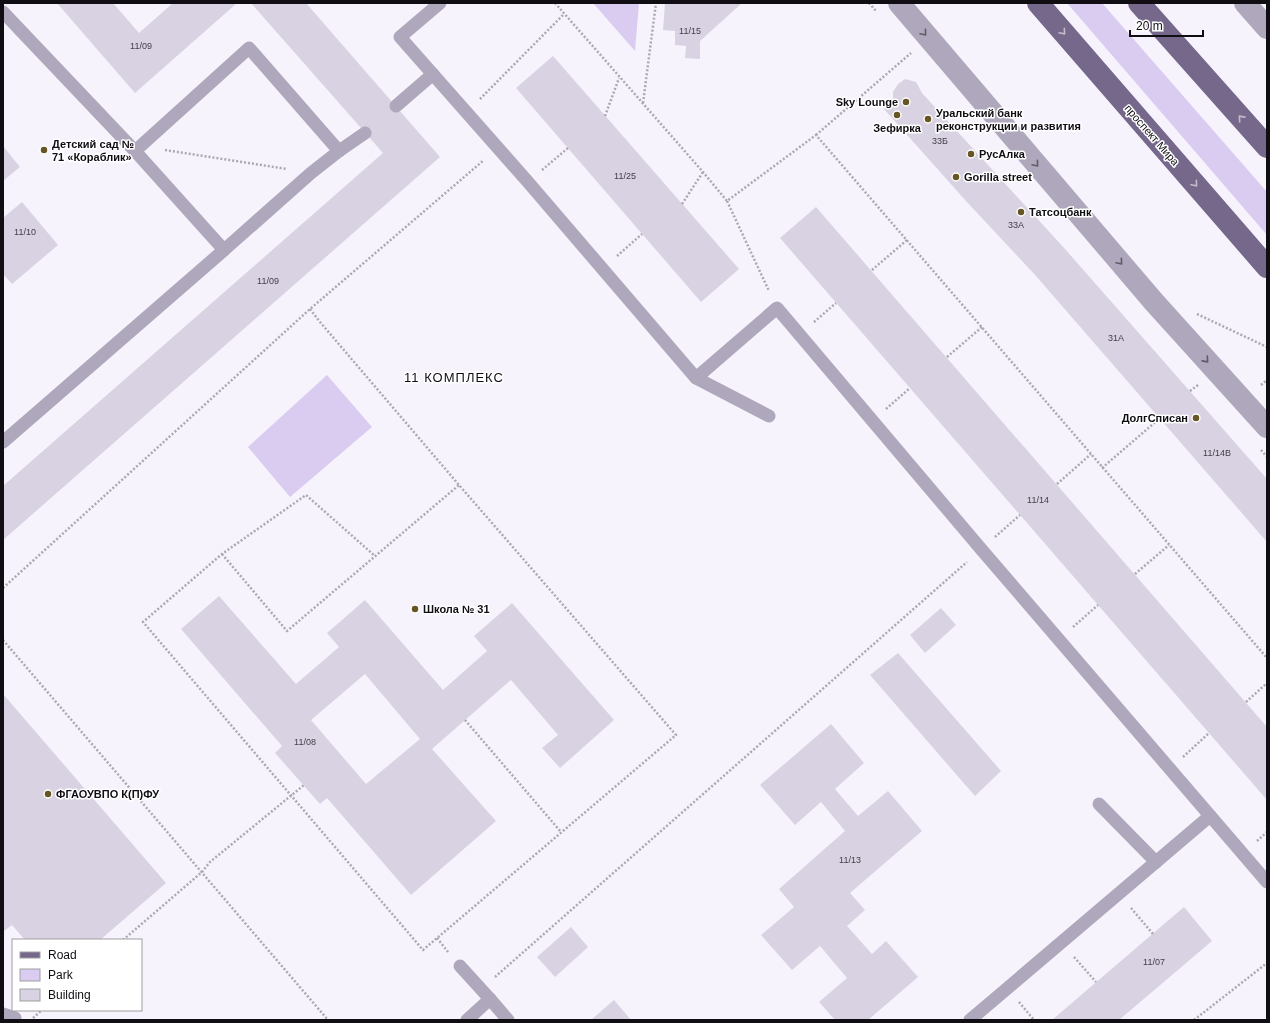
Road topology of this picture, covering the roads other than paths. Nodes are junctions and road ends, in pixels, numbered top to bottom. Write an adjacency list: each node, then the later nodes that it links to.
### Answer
1 (440, 3): 8 (lane)
2 (899, 3): 18 (street, one-way to 18)
3 (1038, 3): 15 (main road, проспект Мира, one-way to 15)
4 (1139, 3): 11 (main road, one-way to 4)
5 (1243, 4): 7 (street)
6 (3, 12): 12 (lane)
7 (1267, 28)
8 (433, 74): 9 (lane); 16 (lane)
9 (396, 106)
10 (365, 133): 13 (lane)
11 (1267, 147)
12 (137, 148): 13 (lane); 14 (lane)
13 (339, 150): 14 (lane)
14 (224, 250): 19 (lane)
15 (1267, 267)
16 (696, 378): 17 (lane); 21 (lane)
17 (769, 416)
18 (1267, 427)
19 (3, 442)
20 (1099, 804): 22 (lane)
21 (1210, 816): 22 (lane); 23 (lane)
22 (1156, 862): 28 (lane)
23 (1267, 882)
24 (460, 966): 25 (lane)
25 (490, 999): 26 (lane); 27 (lane)
26 (467, 1020)
27 (508, 1020)
28 (970, 1020)

